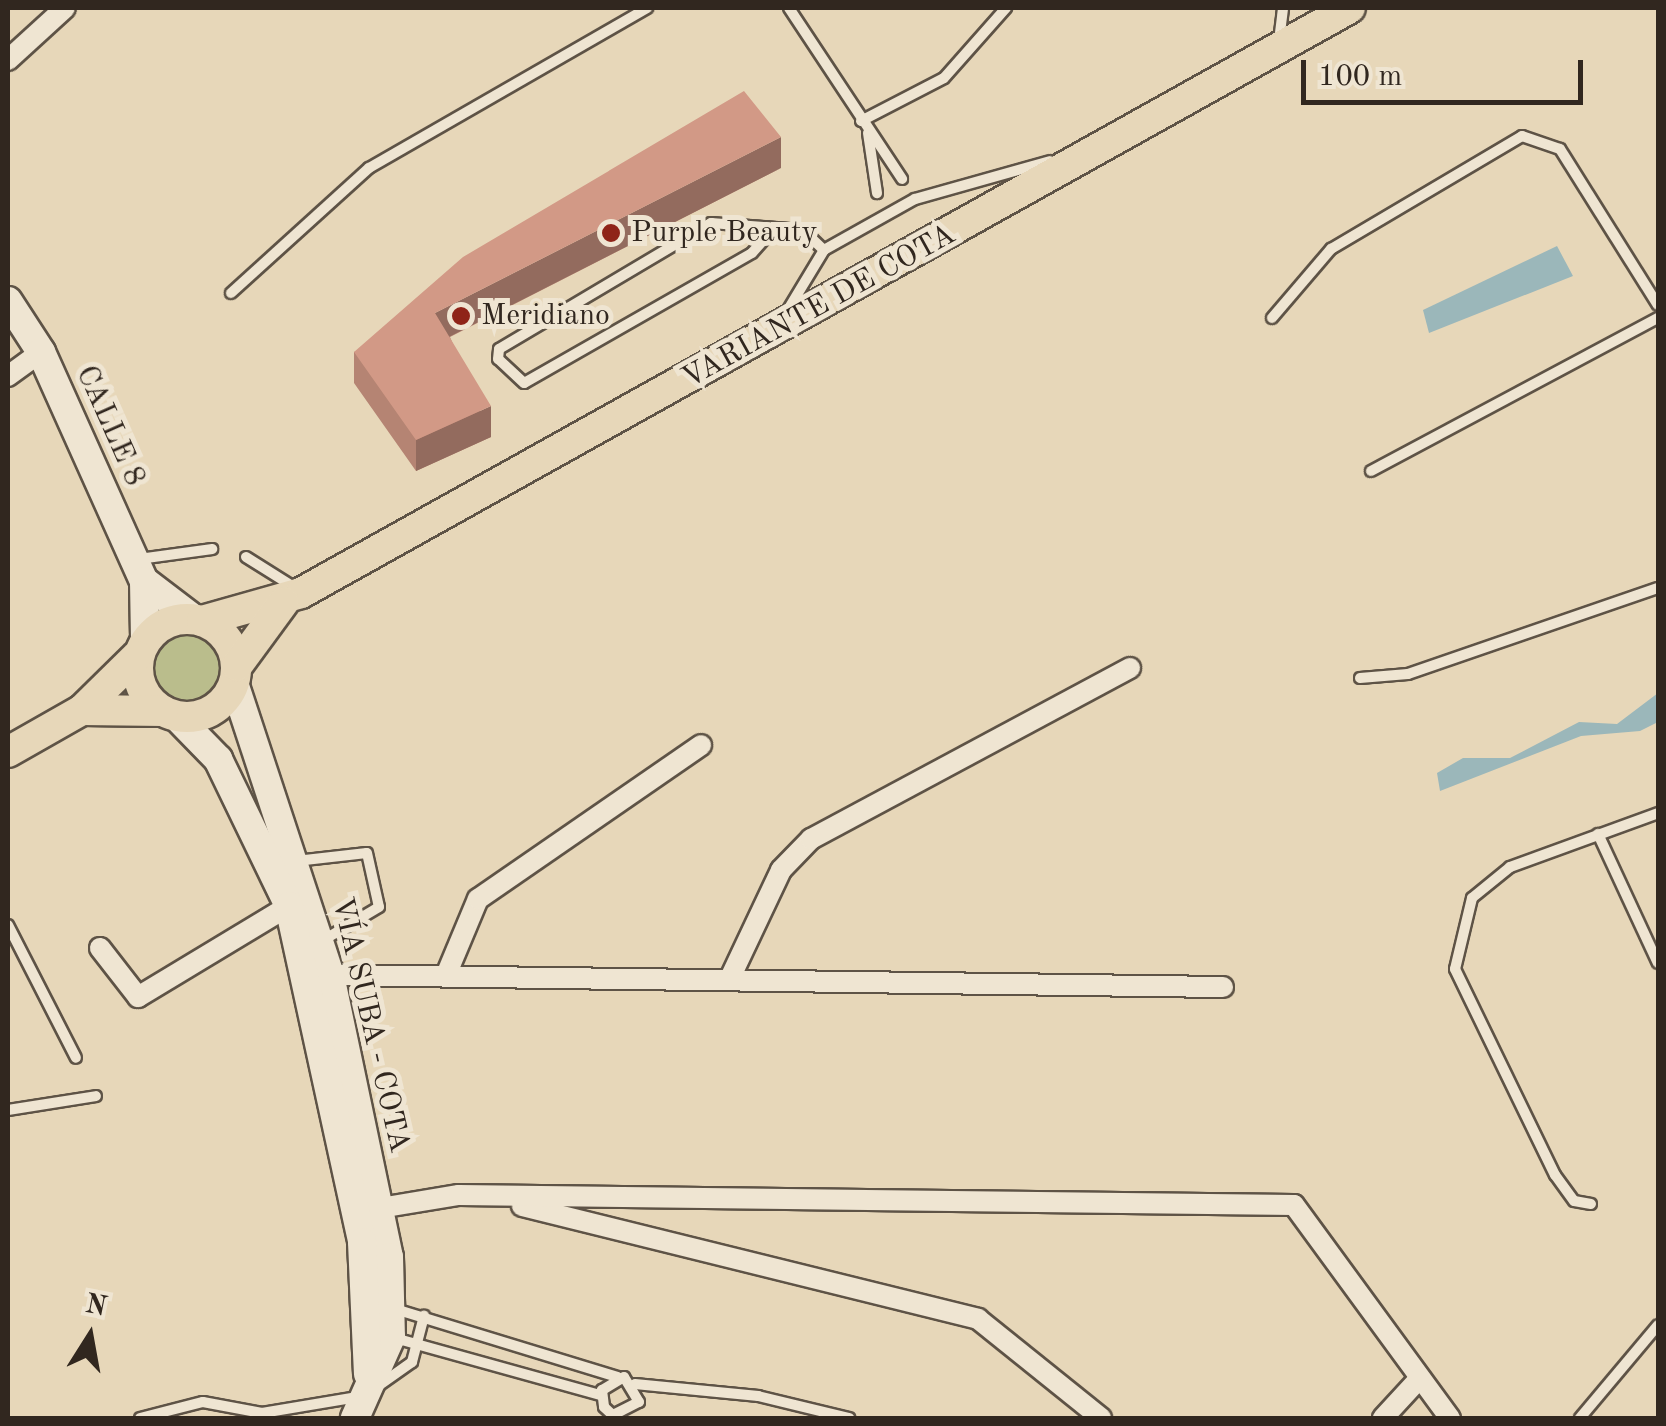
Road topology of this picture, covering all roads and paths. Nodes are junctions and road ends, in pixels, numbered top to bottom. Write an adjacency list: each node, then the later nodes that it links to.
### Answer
1 (65, 8): 8 (street)
2 (647, 8): 16 (lane)
3 (1006, 8): 9 (lane)
4 (1283, 8): 7 (lane)
5 (1350, 8): 7 (main road, VARIANTE DE COTA)
6 (792, 10): 9 (lane)
7 (1278, 47): 11 (main road, VARIANTE DE COTA)
8 (8, 60)
9 (861, 121): 10 (lane)
10 (867, 132): 12 (lane); 13 (lane)
11 (1114, 144): 12 (lane); 21 (main road, VARIANTE DE COTA)
12 (909, 189): 15 (lane)
13 (877, 193)
14 (769, 234): 14 (lane); 15 (lane)
15 (824, 250): 21 (lane)
16 (231, 292)
17 (8, 302): 22 (main road, CALLE 8)
18 (1658, 305): 19 (lane)
19 (1272, 318)
20 (1658, 318): 24 (lane)
21 (776, 330): 29 (main road, VARIANTE DE COTA)
22 (42, 352): 23 (street); 27 (main road, CALLE 8)
23 (8, 376)
24 (1371, 471)
25 (212, 548): 27 (lane)
26 (246, 557): 29 (lane)
27 (140, 571): 30 (main road); 31 (main road)
28 (1658, 588): 34 (lane)
29 (293, 597): 30 (main road, VARIANTE DE COTA); 33 (main road, VARIANTE DE COTA)
30 (198, 620): 31 (main road); 33 (main road)
31 (141, 648): 35 (main road); 36 (main road)
32 (1130, 668): 49 (street)
33 (235, 675): 36 (main road); 41 (main road, VÍA SUBA - COTA)
34 (1360, 678)
35 (82, 710): 36 (main road); 38 (main road)
36 (169, 713): 42 (main road, VÍA SUBA - COTA)
37 (701, 745): 47 (street)
38 (8, 752)
39 (1658, 813): 40 (lane)
40 (1598, 834): 46 (lane); 55 (lane)
41 (293, 862): 44 (main road, VÍA SUBA - COTA); 44 (lane)
42 (289, 906): 45 (street); 56 (main road, VÍA SUBA - COTA)
43 (8, 925): 51 (lane)
44 (321, 942): 48 (main road, VÍA SUBA - COTA)
45 (100, 948)
46 (1658, 963)
47 (447, 973): 48 (street); 49 (street)
48 (330, 975): 56 (main road, VÍA SUBA - COTA)
49 (732, 976): 50 (street)
50 (1223, 987)
51 (76, 1058)
52 (96, 1096): 53 (lane)
53 (8, 1110)
54 (493, 1199): 56 (street); 63 (street); 70 (street)
55 (1591, 1204)
56 (368, 1210): 57 (main road, VÍA SUBA - COTA)
57 (381, 1306): 58 (lane); 60 (main road, VÍA SUBA - COTA)
58 (424, 1316): 61 (lane); 62 (lane)
59 (1658, 1326): 73 (lane)
60 (380, 1335): 61 (lane); 66 (main road, VÍA SUBA - COTA)
61 (420, 1344): 65 (lane); 66 (lane)
62 (618, 1377): 64 (lane); 65 (lane)
63 (1420, 1378): 71 (street); 72 (street)
64 (635, 1384): 67 (lane); 69 (lane)
65 (600, 1396): 67 (lane)
66 (362, 1400): 68 (lane)
67 (614, 1417)
68 (140, 1418)
69 (849, 1418)
70 (1101, 1418)
71 (1383, 1418)
72 (1450, 1418)
73 (1580, 1418)

